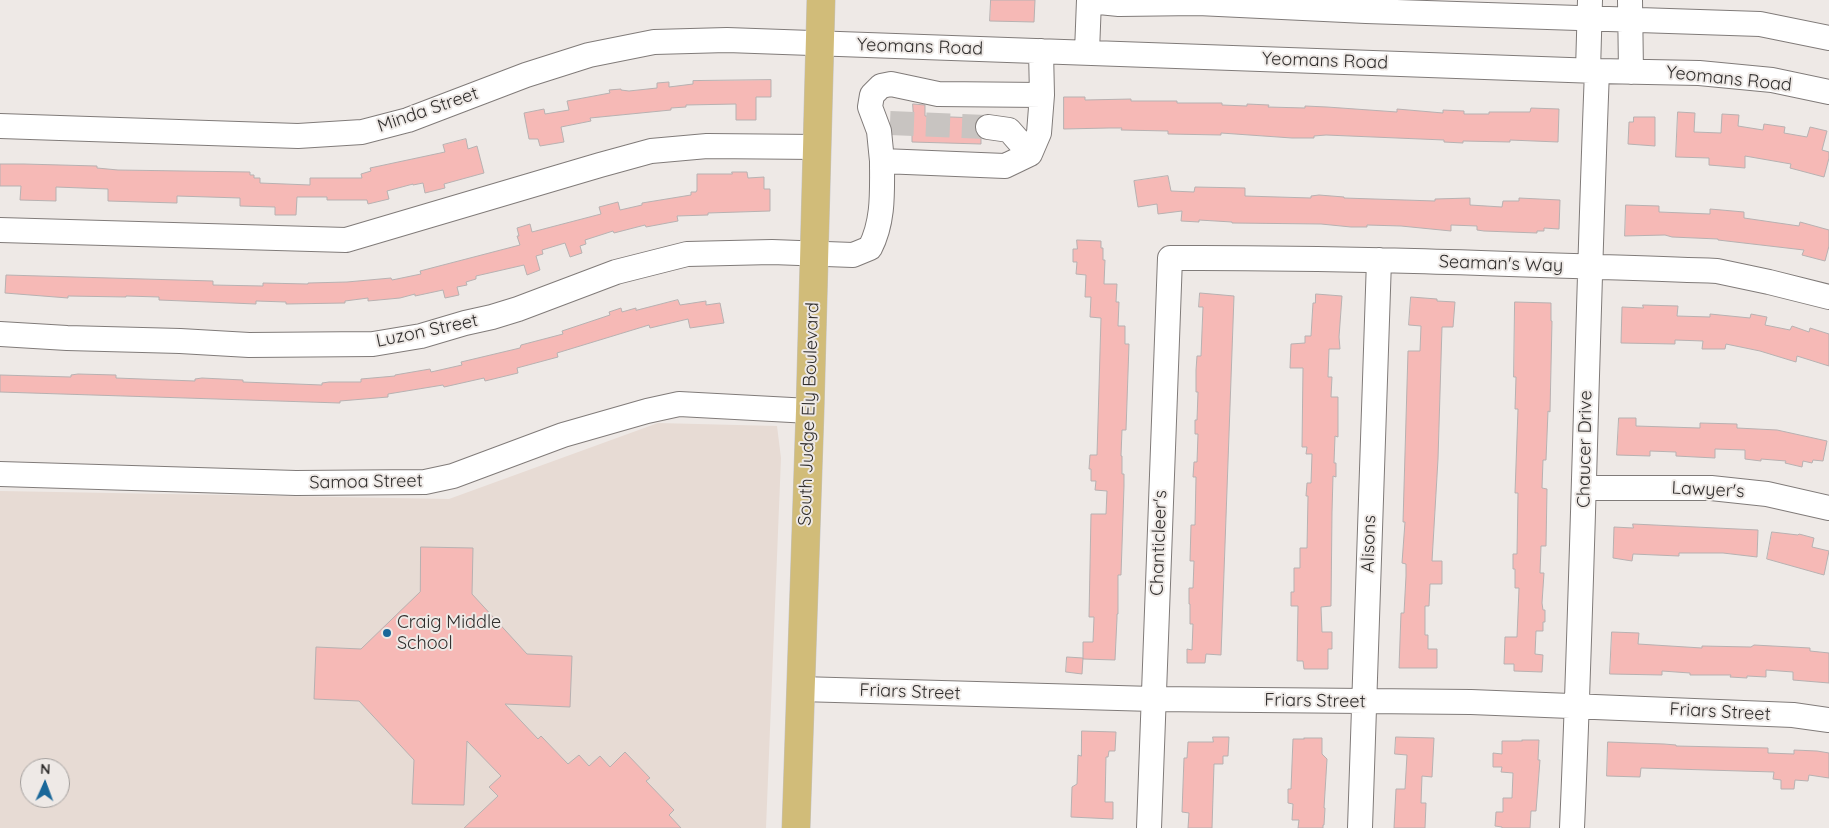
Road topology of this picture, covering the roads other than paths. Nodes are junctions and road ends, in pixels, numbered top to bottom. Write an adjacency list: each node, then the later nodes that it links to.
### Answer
1 (821, 0): 6 (main road, South Judge Ely Boulevard)
2 (1089, 1): 3 (street); 8 (street)
3 (1590, 9): 4 (street); 9 (street, Chaucer Drive)
4 (1630, 10): 5 (street); 10 (street)
5 (1829, 38)
6 (819, 42): 7 (street, Yeomans Road); 13 (street, Minda Street); 15 (main road, South Judge Ely Boulevard)
7 (1041, 52): 8 (street, Yeomans Road); 12 (street)
8 (1087, 52): 9 (street, Yeomans Road)
9 (1592, 71): 10 (street, Yeomans Road); 22 (street, Chaucer Drive)
10 (1631, 72): 11 (street, Yeomans Road)
11 (1829, 92)
12 (1042, 95): 16 (street); 17 (street)
13 (0, 126)
14 (988, 127): 16 (street)
15 (817, 148): 18 (street); 19 (main road, South Judge Ely Boulevard)
16 (1030, 154): 17 (street)
17 (882, 161): 19 (street, Luzon Street)
18 (0, 230)
19 (814, 254): 24 (street, Luzon Street); 25 (main road, South Judge Ely Boulevard)
20 (1170, 258): 21 (street, Seaman's Way); 30 (street, Chanticleer's)
21 (1379, 260): 22 (street, Seaman's Way); 31 (street, Alisons)
22 (1589, 267): 23 (street, Seaman's Way); 27 (street, Chaucer Drive)
23 (1829, 297)
24 (0, 334)
25 (810, 411): 26 (street, Samoa Street); 29 (main road, South Judge Ely Boulevard)
26 (0, 474)
27 (1585, 488): 28 (street, Lawyer's); 32 (street, Chaucer Drive)
28 (1829, 508)
29 (800, 689): 30 (street, Friars Street); 34 (main road, South Judge Ely Boulevard)
30 (1153, 699): 31 (street, Friars Street); 35 (street, Chanticleer's)
31 (1364, 702): 32 (street, Friars Street); 36 (street, Alisons)
32 (1577, 706): 33 (street, Friars Street); 37 (street, Chaucer Drive)
33 (1829, 720)
34 (796, 828)
35 (1149, 828)
36 (1360, 828)
37 (1572, 828)

